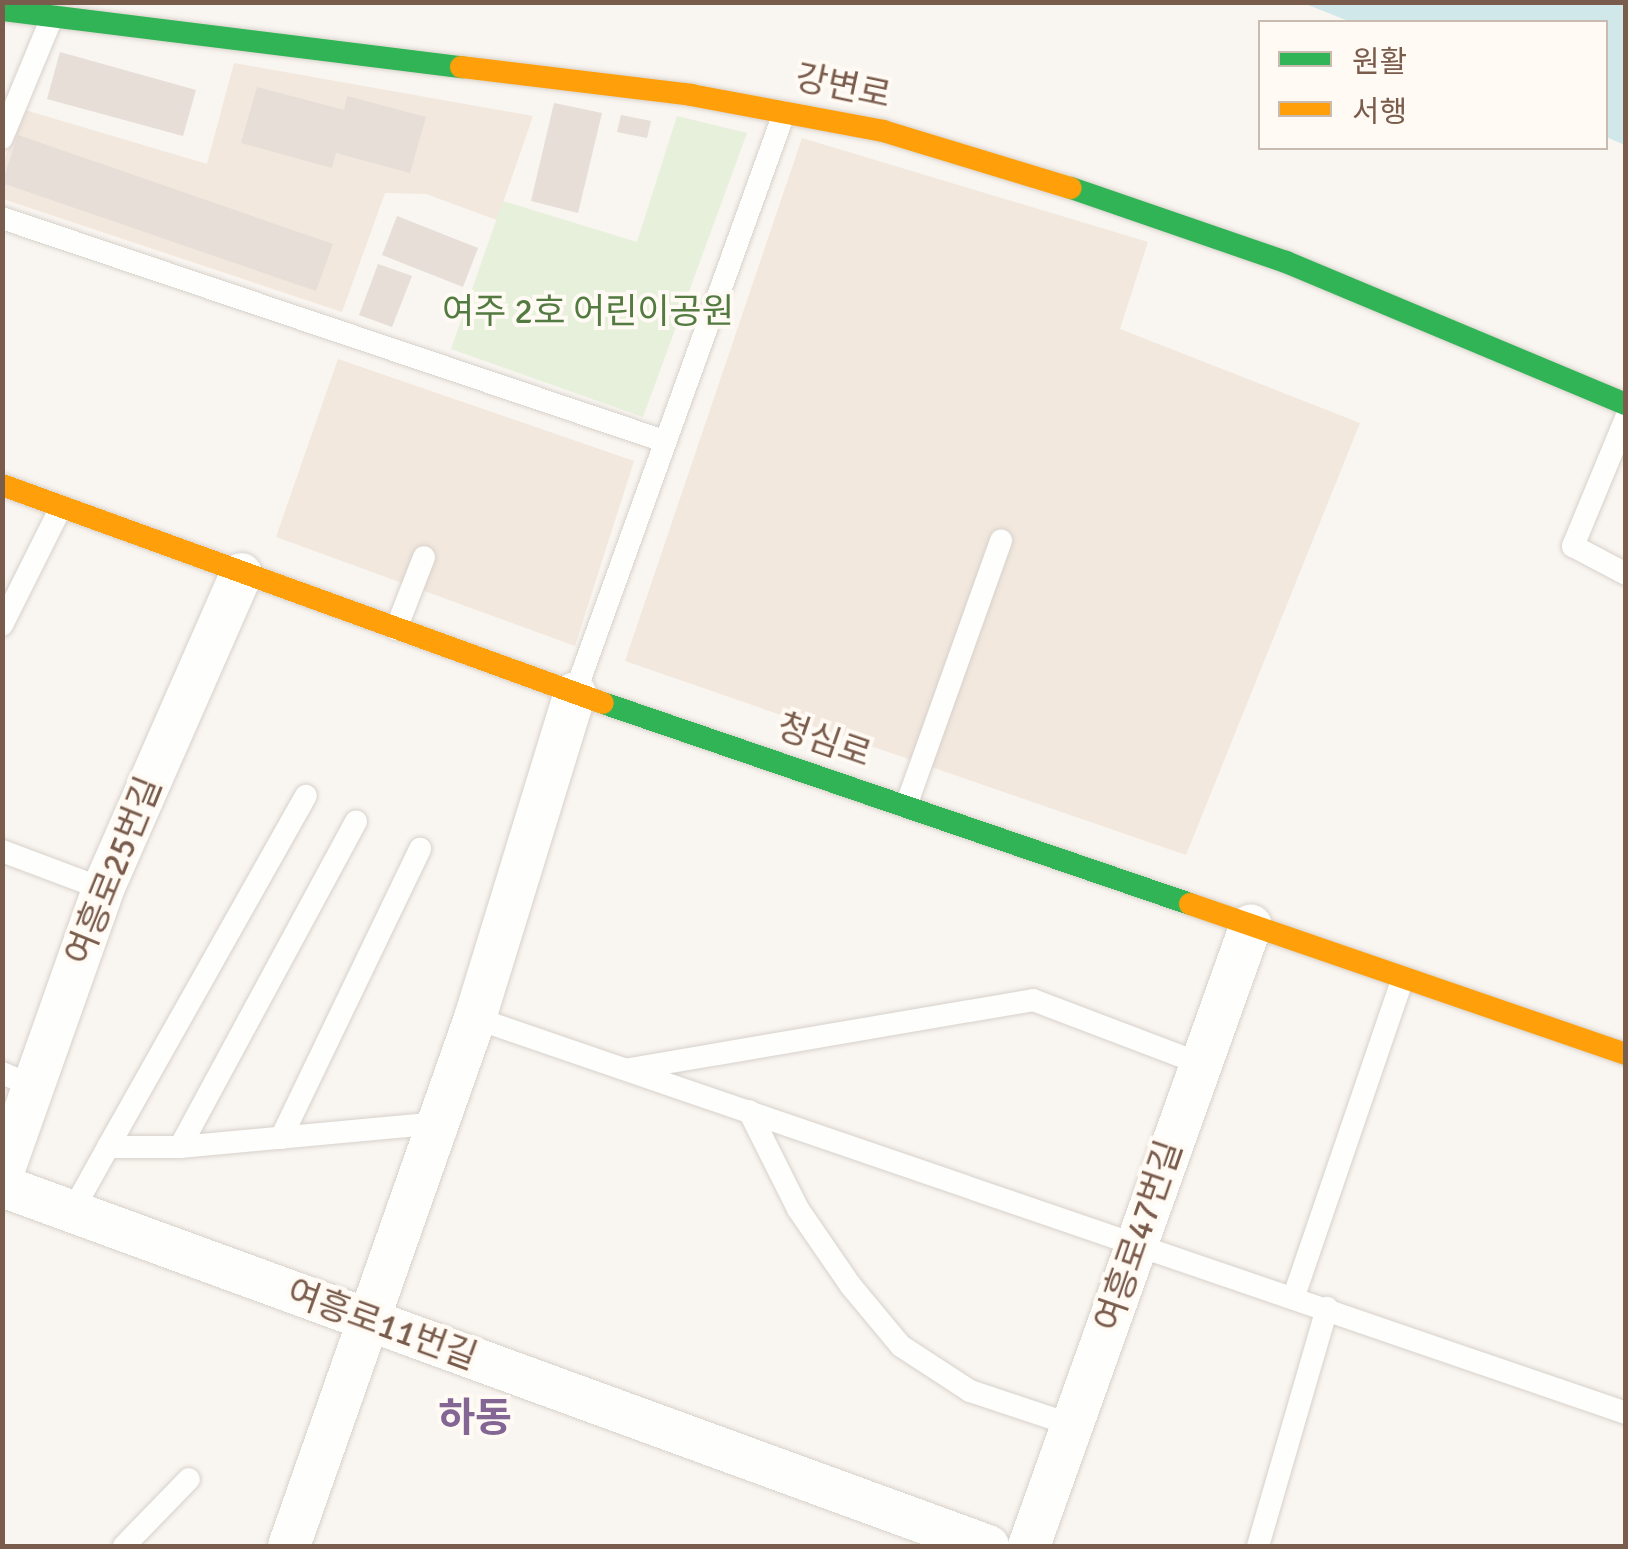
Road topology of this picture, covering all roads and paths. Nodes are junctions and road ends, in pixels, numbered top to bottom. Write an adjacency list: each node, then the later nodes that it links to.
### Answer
1 (2, 10): 2 (street, 강변로)
2 (52, 17): 3 (street, 강변로); 4 (lane)
3 (785, 110): 6 (street, 강변로); 8 (lane)
4 (2, 138)
5 (2, 218): 8 (lane)
6 (1626, 404)
7 (1626, 418): 14 (lane)
8 (664, 441): 17 (lane)
9 (2, 486): 10 (street, 청심로)
10 (60, 507): 13 (street, 청심로); 15 (lane)
11 (1001, 540): 19 (lane)
12 (424, 558): 16 (lane)
13 (242, 574): 16 (street, 청심로); 23 (street, 여흥로25번길)
14 (1626, 574)
15 (2, 625)
16 (396, 629): 17 (street, 청심로)
17 (575, 693): 19 (street, 청심로); 26 (street)
18 (306, 796): 34 (lane)
19 (906, 806): 24 (street, 청심로)
20 (356, 821): 35 (lane)
21 (420, 849): 33 (lane)
22 (2, 851): 23 (lane)
23 (103, 889): 30 (street, 여흥로25번길)
24 (1251, 926): 25 (street, 청심로); 28 (street, 여흥로47번길)
25 (1404, 978): 27 (street, 청심로); 40 (lane)
26 (475, 1018): 29 (lane); 32 (street)
27 (1626, 1054)
28 (1199, 1063): 29 (lane); 39 (street, 여흥로47번길)
29 (628, 1070): 31 (lane)
30 (17, 1080): 36 (street, 여흥로25번길)
31 (748, 1111): 39 (lane); 44 (lane)
32 (438, 1123): 33 (lane); 42 (street)
33 (281, 1138): 35 (lane)
34 (108, 1147): 35 (lane); 38 (lane)
35 (180, 1147)
36 (2, 1175)
37 (2, 1186): 38 (street, 여흥로11번길)
38 (73, 1210): 42 (street, 여흥로11번길)
39 (1137, 1242): 40 (lane); 44 (street, 여흥로47번길)
40 (1294, 1296): 41 (lane)
41 (1327, 1308): 43 (lane); 50 (lane)
42 (368, 1321): 47 (street); 48 (street, 여흥로11번길)
43 (1626, 1413)
44 (1072, 1425): 49 (street, 여흥로47번길)
45 (189, 1479): 46 (lane)
46 (124, 1546)
47 (289, 1546)
48 (988, 1546)
49 (1029, 1546)
50 (1258, 1546)

